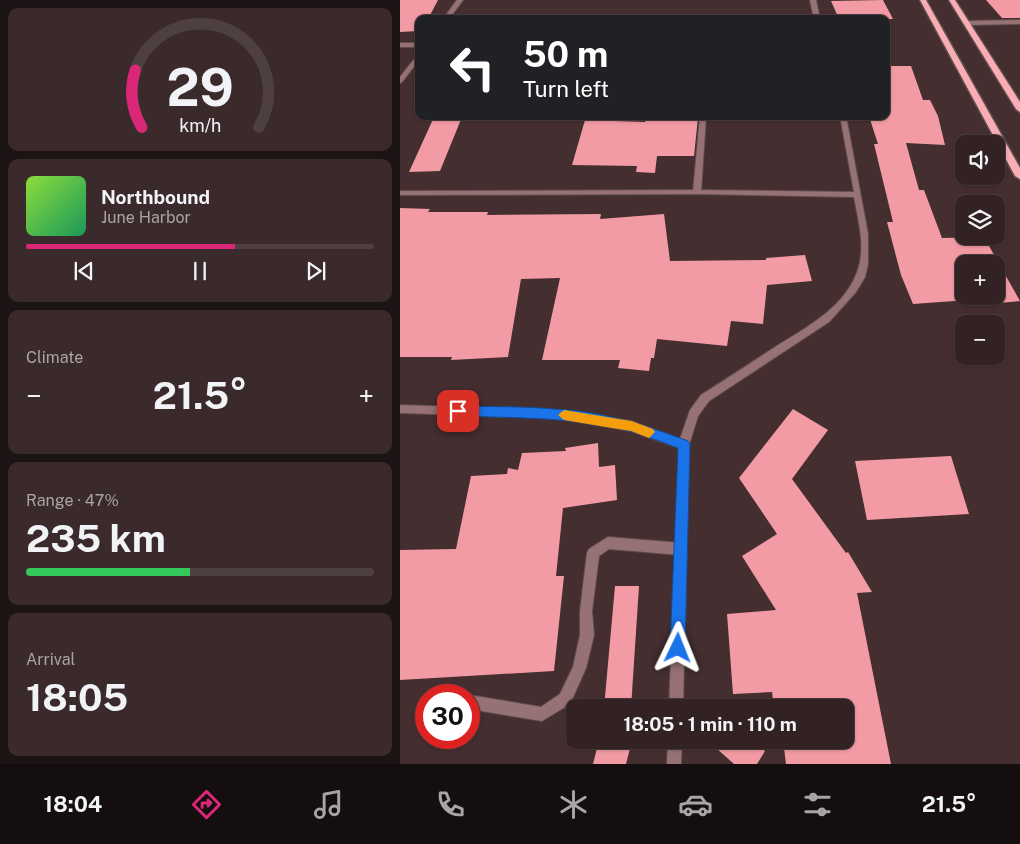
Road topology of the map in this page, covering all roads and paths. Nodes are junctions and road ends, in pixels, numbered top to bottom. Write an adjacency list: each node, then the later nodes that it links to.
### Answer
1 (460, 0): 5 (street)
2 (813, 0): 6 (street)
3 (923, 0): 16 (main road)
4 (952, 0): 8 (main road)
5 (449, 15)
6 (816, 15)
7 (1020, 22): 8 (street)
8 (967, 23): 13 (main road)
9 (400, 45): 10 (street)
10 (415, 45)
11 (415, 60): 12 (street)
12 (400, 81)
13 (1020, 109)
14 (703, 120): 17 (street)
15 (844, 120): 19 (street)
16 (1020, 176)
17 (697, 192): 18 (street); 19 (street)
18 (400, 193)
19 (857, 195): 21 (street)
20 (400, 409): 21 (street)
21 (684, 444): 22 (street)
22 (681, 549): 23 (street); 24 (street)
23 (676, 699)
24 (480, 704)
25 (675, 749): 26 (street)
26 (674, 764)

